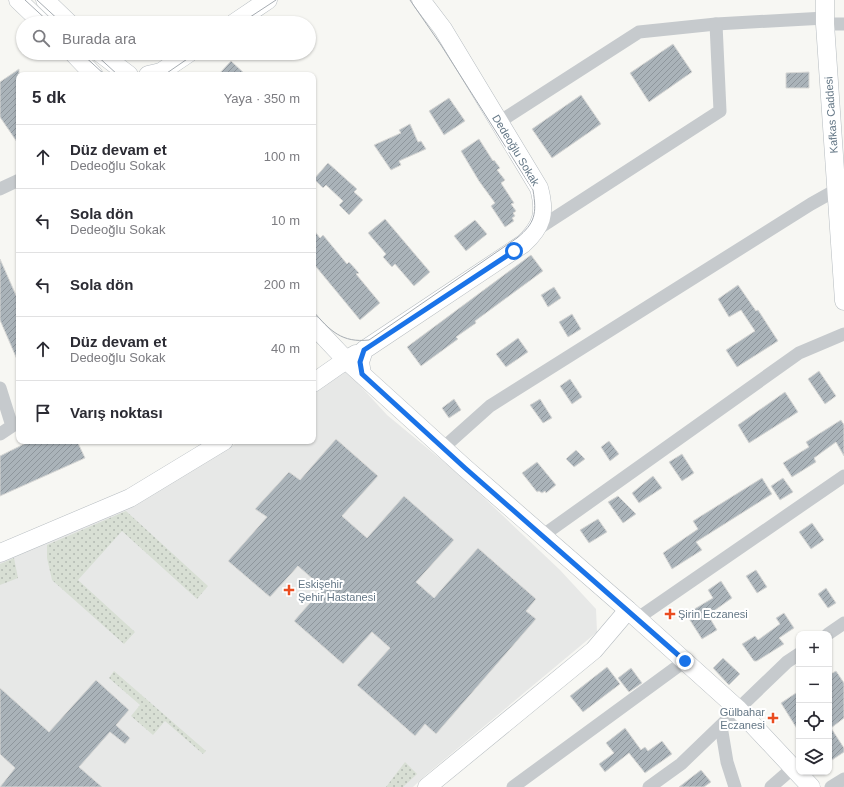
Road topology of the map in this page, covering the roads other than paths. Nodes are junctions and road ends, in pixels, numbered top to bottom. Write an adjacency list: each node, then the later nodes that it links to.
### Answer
1 (18, 0): 6 (street)
2 (45, 0): 7 (street)
3 (268, 0): 8 (street)
4 (421, 0): 18 (street, Dedeoğlu Sokak)
5 (825, 0): 9 (street, Kafkas Caddesi)
6 (35, 16)
7 (62, 16)
8 (244, 16)
9 (825, 21): 10 (street); 11 (street); 21 (street, Kafkas Caddesi)
10 (716, 24): 18 (street); 22 (street)
11 (844, 24)
12 (80, 60): 15 (street)
13 (109, 60): 16 (street)
14 (179, 60): 17 (street)
15 (91, 72)
16 (125, 72)
17 (161, 72)
18 (499, 122): 22 (street, Dedeoğlu Sokak)
19 (16, 181): 20 (street)
20 (0, 189)
21 (836, 190): 23 (street, Kafkas Caddesi); 33 (street)
22 (536, 230): 26 (street, Dedeoğlu Sokak)
23 (844, 301)
24 (316, 328): 27 (street)
25 (844, 334): 35 (street)
26 (364, 350): 27 (street, Dedeoğlu Sokak); 28 (street)
27 (346, 360): 28 (street); 29 (street, Dedeoğlu Sokak)
28 (362, 374): 33 (street)
29 (316, 381)
30 (0, 388): 31 (street)
31 (0, 434)
32 (219, 444): 36 (street)
33 (443, 448): 35 (street)
34 (844, 476): 37 (street)
35 (542, 536): 37 (street)
36 (0, 553)
37 (633, 614): 41 (street); 46 (street)
38 (844, 623): 39 (street)
39 (832, 631)
40 (796, 656): 42 (street)
41 (685, 661): 42 (street); 47 (street)
42 (738, 709): 43 (street); 44 (street)
43 (721, 726): 48 (street); 49 (street)
44 (794, 767): 50 (street); 51 (street)
45 (844, 779): 52 (street)
46 (427, 787)
47 (513, 787)
48 (649, 787)
49 (735, 787)
50 (771, 787)
51 (811, 787)
52 (832, 787)

